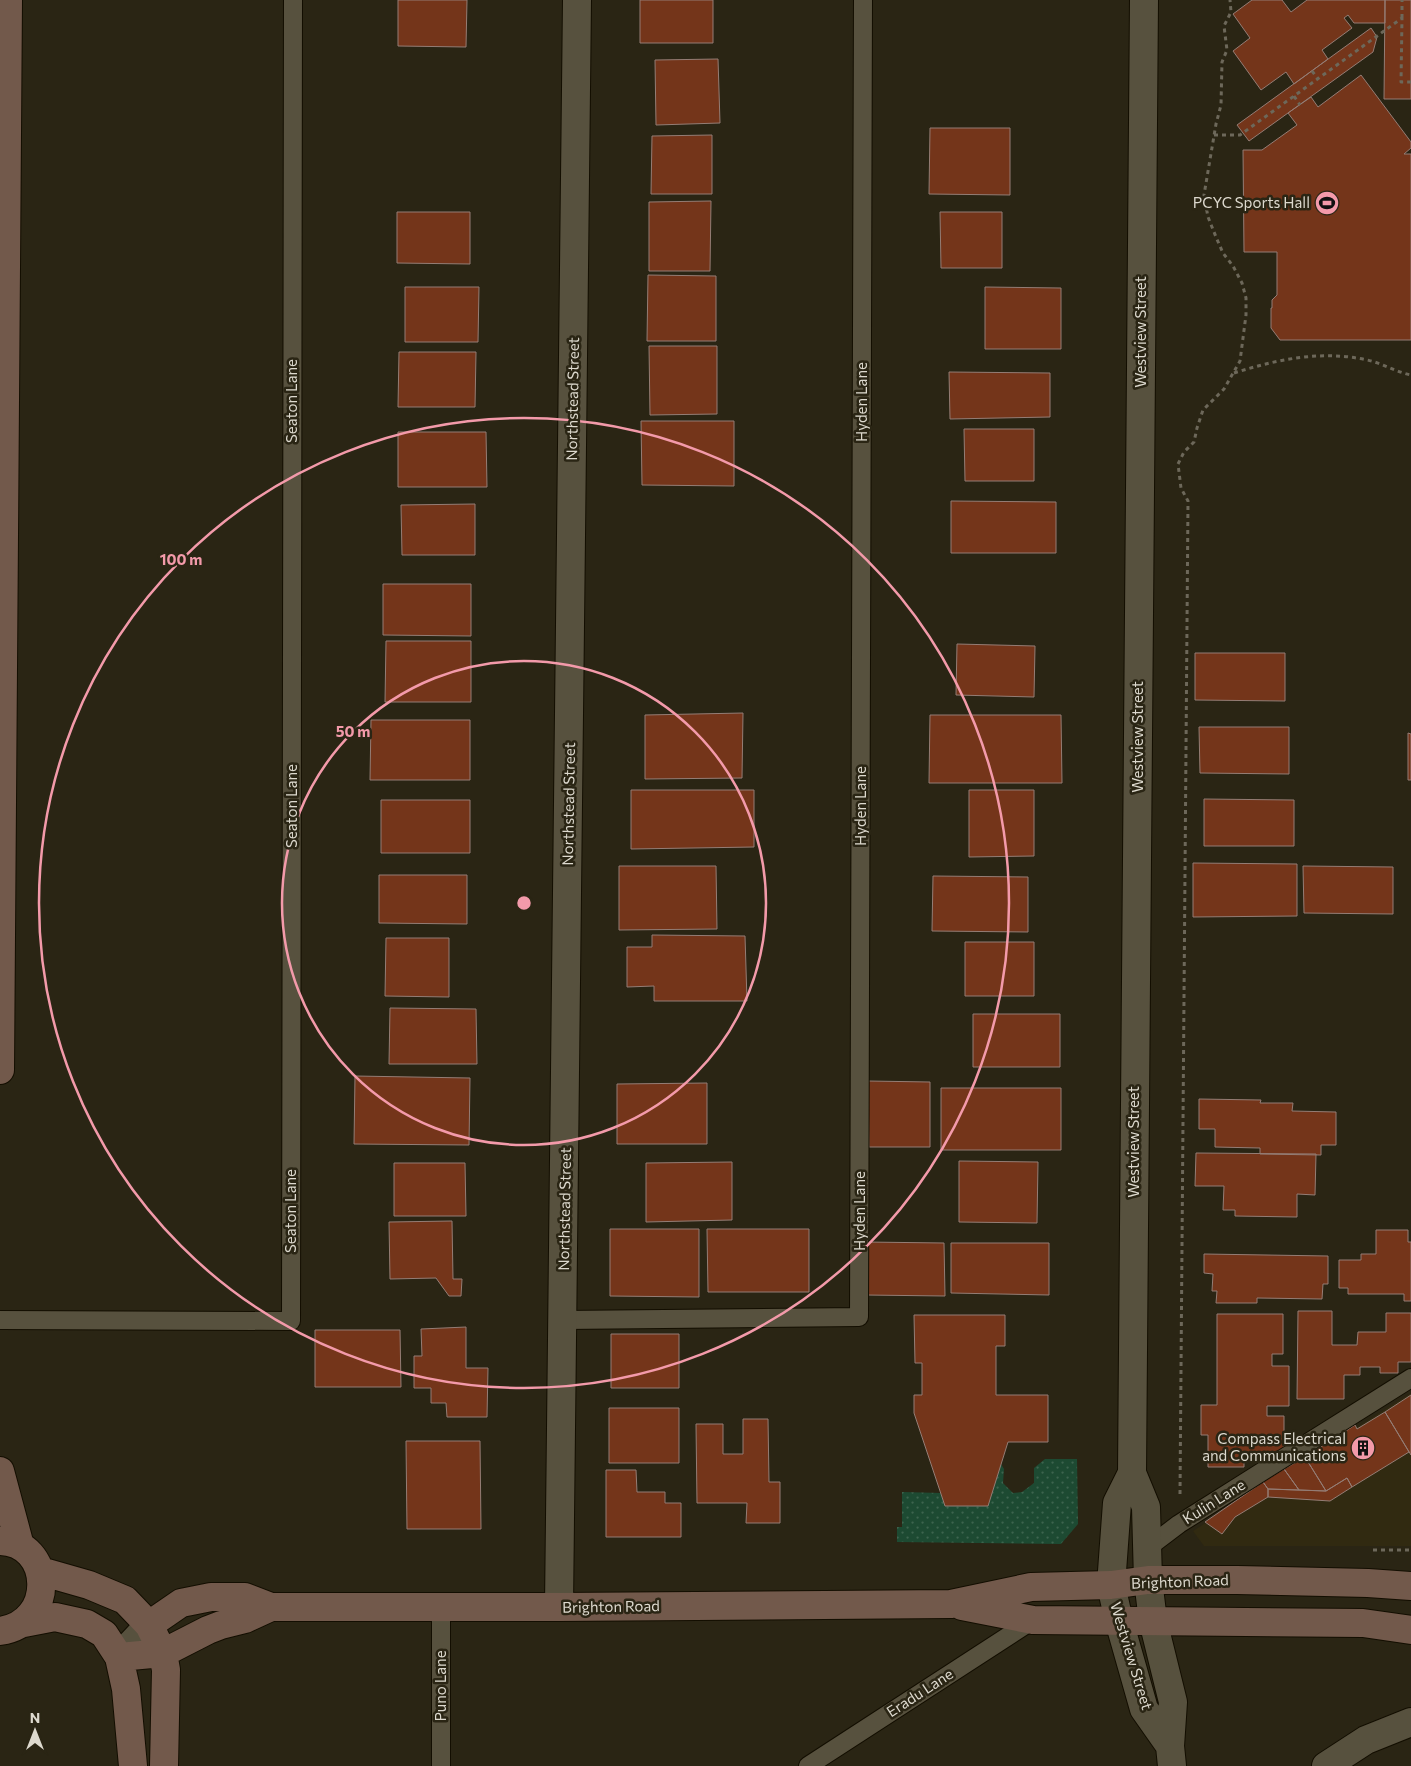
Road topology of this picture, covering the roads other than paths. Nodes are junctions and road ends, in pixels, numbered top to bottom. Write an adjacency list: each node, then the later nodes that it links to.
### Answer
1 (8, 0): 6 (street)
2 (293, 0): 7 (lane, Seaton Lane)
3 (577, 0): 8 (street, Northstead Street)
4 (863, 0): 8 (lane, Hyden Lane)
5 (1144, 0): 11 (street, Westview Street)
6 (0, 1070)
7 (0, 1320)
8 (564, 1320): 21 (street, Northstead Street)
9 (1411, 1378): 13 (lane, Kulin Lane)
10 (0, 1471): 12 (street)
11 (1132, 1473): 13 (street, Westview Street); 16 (street, Westview Street)
12 (10, 1543): 14 (street)
13 (1146, 1549): 15 (street, Westview Street)
14 (40, 1571): 25 (street); 26 (street)
15 (1148, 1580): 16 (street, Brighton Road); 17 (street, Brighton Road); 24 (street, Westview Street)
16 (1112, 1585): 18 (street, Brighton Road); 23 (street, Westview Street)
17 (1411, 1586)
18 (952, 1604): 21 (street, Brighton Road); 22 (street, Brighton Road)
19 (441, 1606): 20 (street, Brighton Road); 21 (street, Brighton Road); 34 (lane, Puno Lane)
20 (271, 1608): 25 (street, Brighton Road); 28 (street, Brighton Road)
21 (559, 1608)
22 (1033, 1620): 23 (street, Brighton Road); 35 (lane, Eradu Lane)
23 (1119, 1622): 24 (street, Brighton Road); 31 (street, Westview Street)
24 (1153, 1622): 27 (street, Brighton Road); 31 (street, Westview Street)
25 (148, 1625): 28 (street); 29 (street, Brighton Road)
26 (12, 1627): 29 (street)
27 (1411, 1630)
28 (163, 1653): 29 (street, Brighton Road); 33 (street)
29 (119, 1657): 32 (street)
30 (1411, 1722): 36 (street)
31 (1171, 1756)
32 (133, 1766)
33 (164, 1766)
34 (442, 1766)
35 (808, 1766)
36 (1326, 1766)

